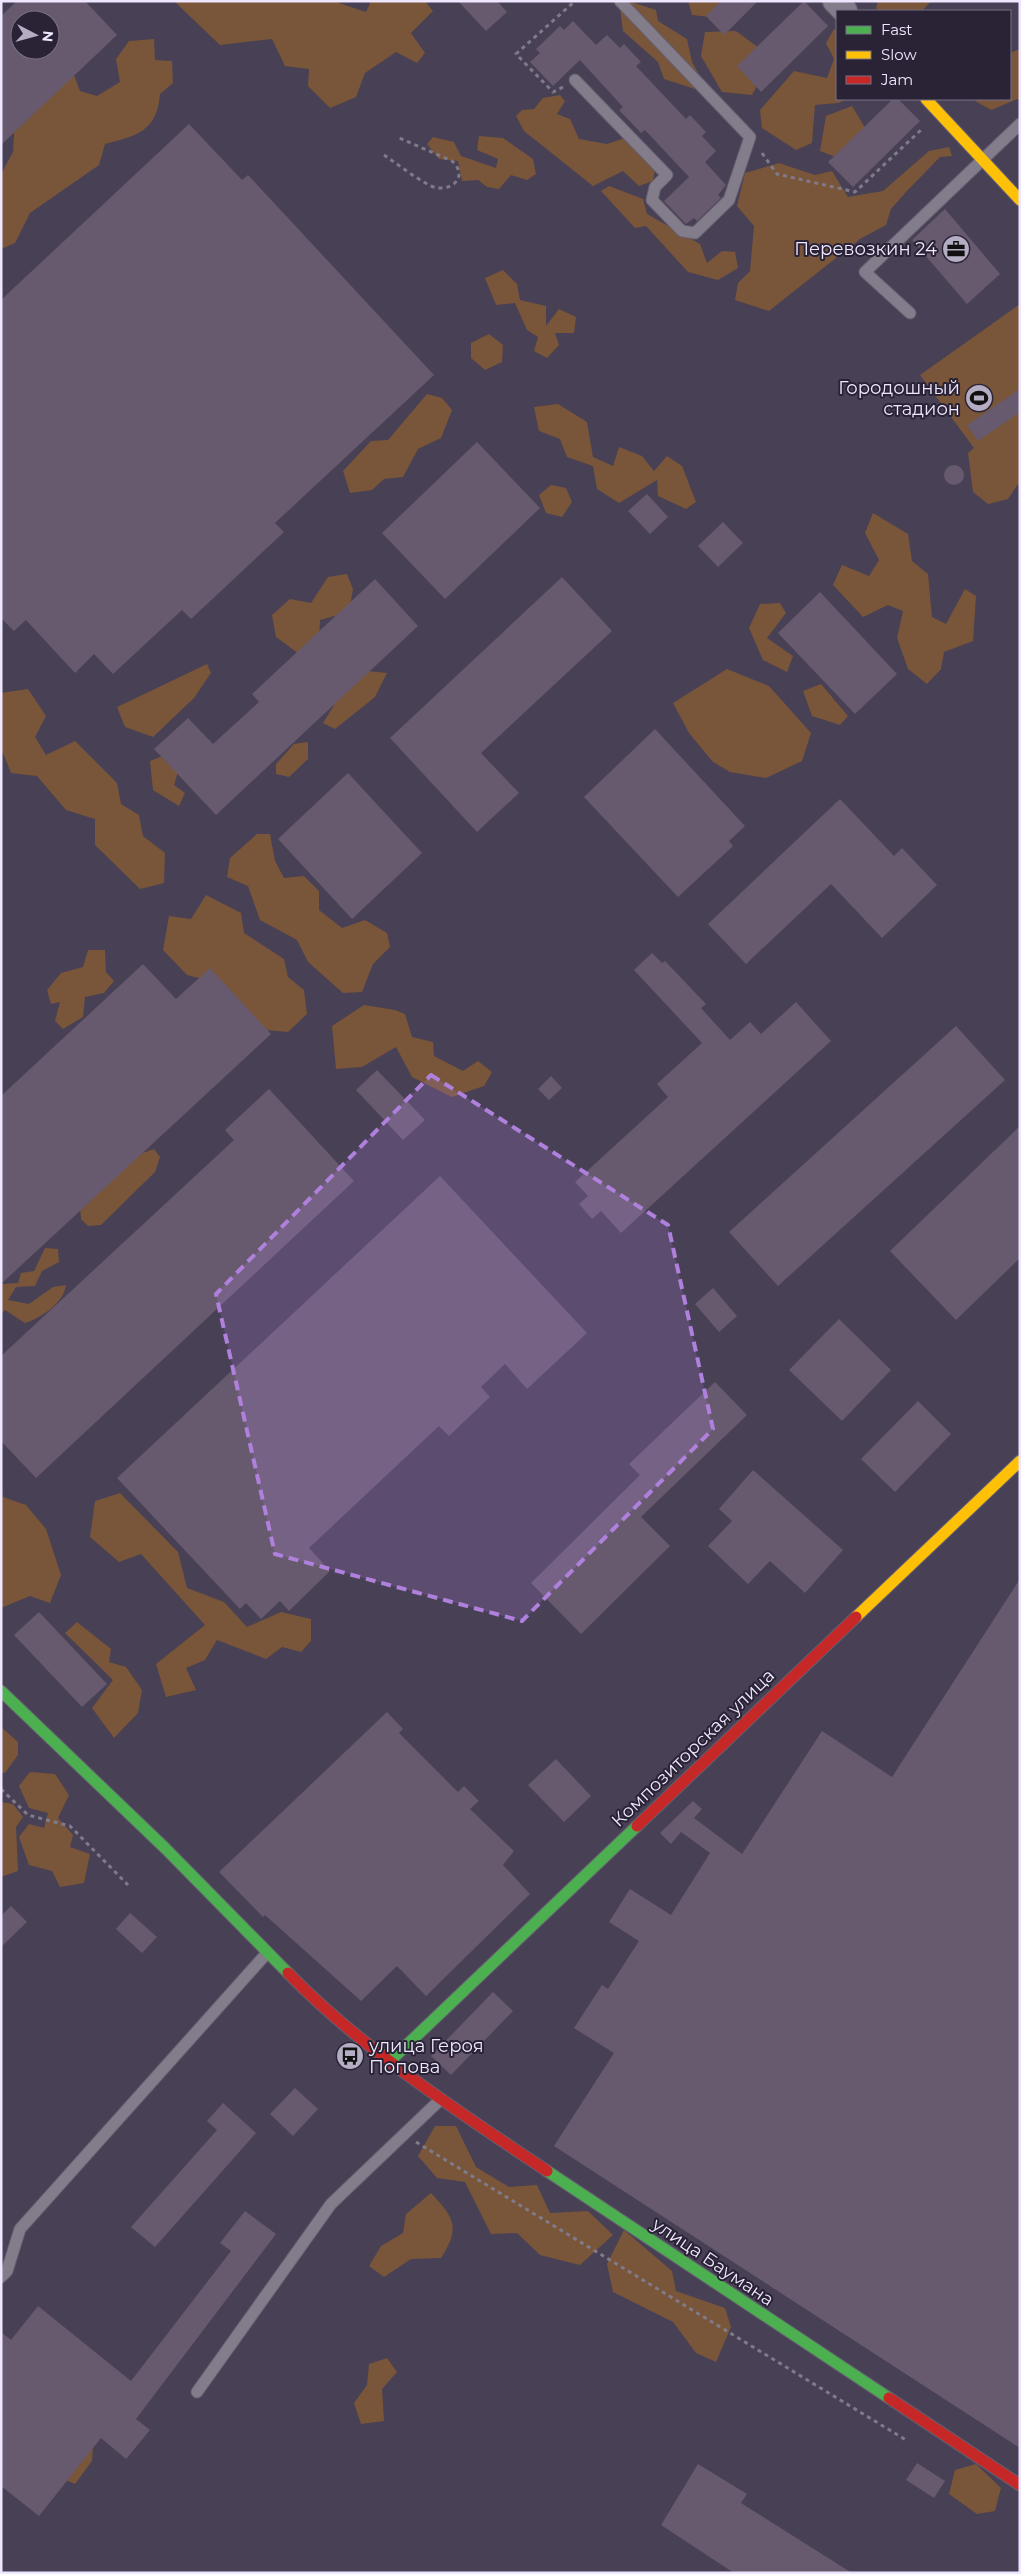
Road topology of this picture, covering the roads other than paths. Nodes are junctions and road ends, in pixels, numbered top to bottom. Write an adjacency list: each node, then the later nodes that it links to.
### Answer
1 (620, 1): 4 (lane)
2 (835, 1): 3 (street)
3 (844, 10)
4 (575, 80)
5 (927, 100): 7 (street)
6 (1020, 124): 7 (lane)
7 (982, 159): 8 (street); 9 (lane)
8 (1020, 200)
9 (910, 313)
10 (1020, 1461): 13 (street, Композиторская улица)
11 (1, 1691): 12 (street)
12 (267, 1953): 13 (street); 15 (lane)
13 (390, 2061): 14 (street, улица Баумана)
14 (442, 2099): 16 (lane); 17 (street, улица Баумана)
15 (1, 2277)
16 (197, 2392)
17 (1020, 2485)

